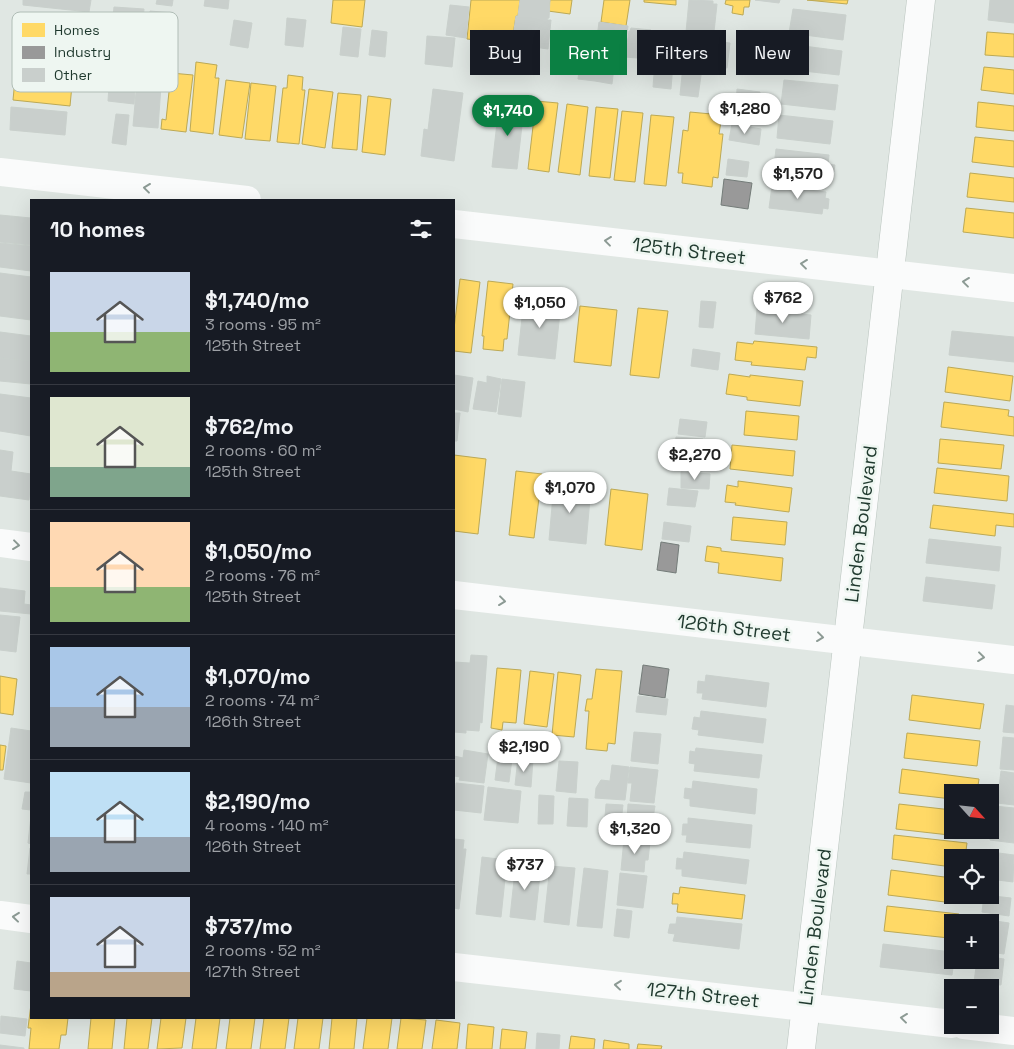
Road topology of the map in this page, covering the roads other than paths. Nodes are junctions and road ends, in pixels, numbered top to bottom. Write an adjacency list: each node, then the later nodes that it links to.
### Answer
1 (921, 0): 5 (street, Linden Boulevard)
2 (0, 172): 3 (street, one-way to 2)
3 (238, 199)
4 (455, 224): 5 (street, 125th Street, one-way to 4)
5 (890, 273): 6 (street, 125th Street, one-way to 5); 10 (street, Linden Boulevard)
6 (1014, 288)
7 (0, 543): 8 (street, one-way to 8)
8 (30, 547)
9 (455, 595): 10 (street, 126th Street, one-way to 10)
10 (847, 641): 11 (street, 126th Street, one-way to 11); 15 (street, Linden Boulevard)
11 (1014, 660)
12 (0, 915): 13 (street, one-way to 12)
13 (30, 919)
14 (455, 967): 15 (street, 127th Street, one-way to 14)
15 (805, 1007): 16 (street, 127th Street, one-way to 15); 19 (street, Linden Boulevard)
16 (944, 1023)
17 (999, 1029): 18 (street)
18 (1014, 1031)
19 (801, 1049)

